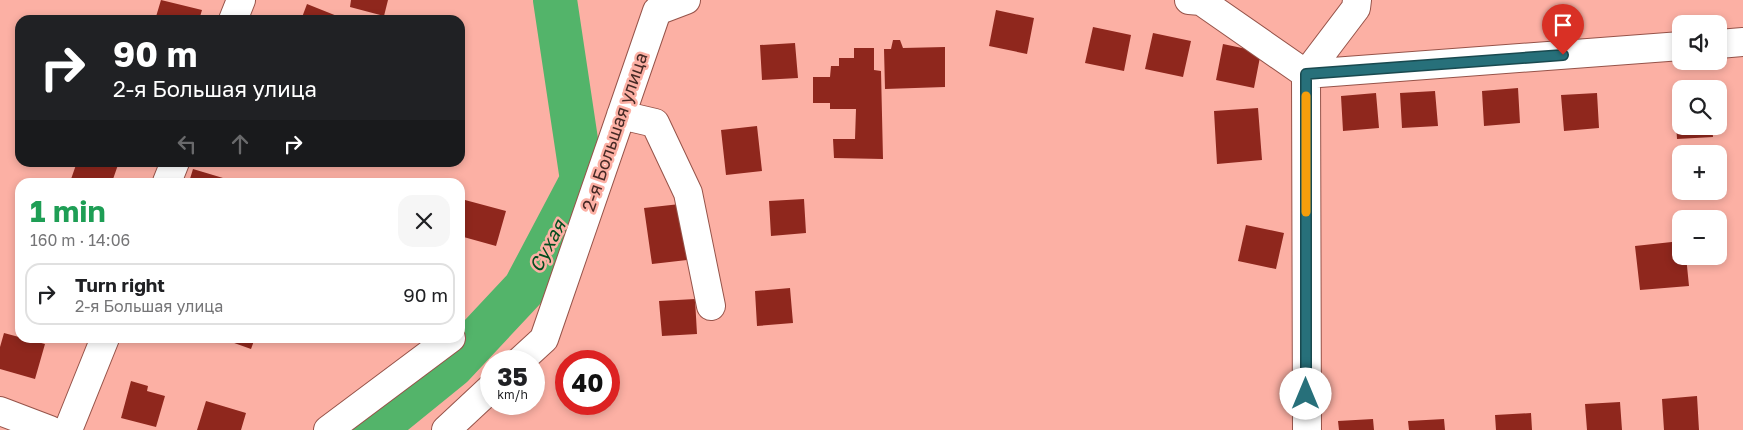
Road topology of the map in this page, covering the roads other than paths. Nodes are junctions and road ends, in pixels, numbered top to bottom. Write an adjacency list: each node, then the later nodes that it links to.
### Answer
1 (241, 0): 5 (street)
2 (686, 0): 10 (street, 2-я Большая улица)
3 (1190, 0): 9 (street)
4 (1357, 0): 9 (street)
5 (235, 15)
6 (1743, 42): 7 (street)
7 (1727, 43)
8 (1672, 47): 9 (street)
9 (1306, 74): 21 (street)
10 (621, 115): 11 (street); 14 (street, 2-я Большая улица)
11 (712, 306)
12 (103, 343): 18 (street)
13 (443, 343): 19 (street)
14 (532, 350)
15 (480, 398): 20 (street)
16 (0, 411): 17 (street)
17 (50, 430)
18 (68, 430)
19 (328, 430)
20 (446, 430)
21 (1306, 430)

